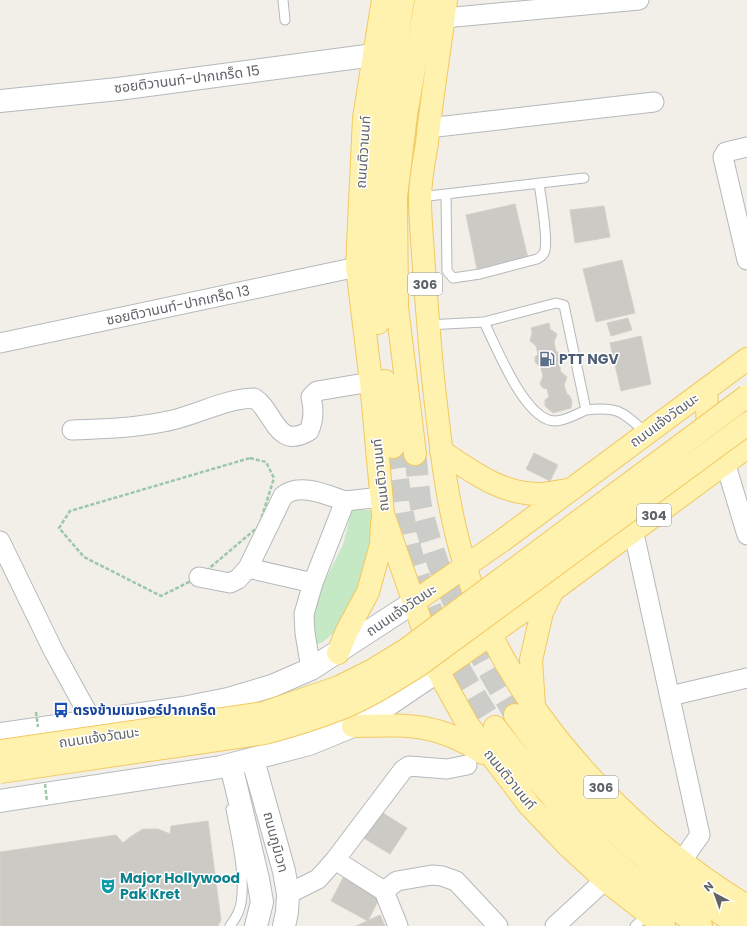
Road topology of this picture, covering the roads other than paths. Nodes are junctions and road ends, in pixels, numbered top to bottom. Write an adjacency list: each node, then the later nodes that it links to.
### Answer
1 (284, 0): 7 (lane)
2 (383, 0): 8 (main road, ถนนติวานนท์)
3 (403, 0): 31 (main road)
4 (426, 0): 34 (main road, 306)
5 (639, 0): 6 (street)
6 (445, 9): 11 (main road, 306)
7 (285, 20)
8 (374, 55): 9 (main road, ซอยติวานนท์-ปากเกร็ด 15); 18 (main road, ถนนติวานนท์)
9 (0, 101)
10 (654, 102): 11 (street)
11 (428, 128): 16 (main road, 306)
12 (747, 147): 17 (street)
13 (584, 178): 14 (lane)
14 (539, 183): 15 (lane); 15 (lane)
15 (446, 194): 16 (lane)
16 (420, 197): 20 (main road, 306)
17 (747, 260)
18 (357, 267): 21 (street, ซอยติวานนท์-ปากเกร็ด 13); 23 (main road, ถนนติวานนท์)
19 (484, 322): 20 (lane); 26 (lane); 26 (lane)
20 (428, 325): 33 (main road, 306)
21 (0, 343)
22 (747, 359): 24 (main road, ถนนแจ้งวัฒนะ)
23 (370, 382): 28 (street); 38 (main road, ถนนติวานนท์)
24 (706, 389): 29 (main road, ถนนแจ้งวัฒนะ); 30 (main road)
25 (747, 396): 60 (main road, ถนนแจ้งวัฒนะ, bridge)
26 (586, 410): 29 (lane)
27 (747, 424): 65 (main road, ถนนแจ้งวัฒนะ, bridge)
28 (72, 430)
29 (646, 433): 36 (main road, ถนนแจ้งวัฒนะ)
30 (747, 444)
31 (393, 447)
32 (747, 447): 35 (main road, 304)
33 (441, 451): 36 (main road); 42 (main road, 306)
34 (416, 454)
35 (725, 462): 39 (main road, 304); 40 (street)
36 (569, 490): 42 (main road, ถนนแจ้งวัฒนะ)
37 (345, 501): 38 (street); 43 (street); 45 (street)
38 (382, 506): 47 (main road, ถนนติวานนท์); 49 (main road)
39 (633, 530): 46 (main road, 304); 53 (street)
40 (747, 535)
41 (0, 541): 56 (street)
42 (465, 566): 47 (main road, ถนนแจ้งวัฒนะ); 48 (main road, 306)
43 (248, 568): 44 (street); 45 (street)
44 (199, 577)
45 (312, 583): 50 (street)
46 (552, 591): 48 (main road, 304); 54 (main road)
47 (414, 602): 49 (main road, ถนนแจ้งวัฒนะ); 51 (main road, ถนนติวานนท์)
48 (491, 635): 51 (main road, 304); 54 (main road, 306)
49 (338, 653): 50 (main road, ถนนแจ้งวัฒนะ)
50 (311, 669): 55 (main road, ถนนแจ้งวัฒนะ)
51 (438, 671): 57 (main road); 62 (main road, ถนนติวานนท์)
52 (747, 678): 53 (street)
53 (670, 696): 71 (street)
54 (525, 712): 71 (main road, 306); 84 (main road, 306)
55 (123, 716): 56 (main road, ถนนแจ้งวัฒนะ); 66 (main road)
56 (92, 721): 59 (main road, ถนนแจ้งวัฒนะ)
57 (353, 726): 61 (main road); 62 (main road)
58 (495, 728): 83 (main road)
59 (0, 734)
60 (0, 751)
61 (253, 760): 64 (main road); 69 (main road, ถนนภูมิเวท)
62 (494, 760): 72 (main road, ถนนติวานนท์)
63 (467, 765): 70 (street)
64 (225, 769): 66 (main road); 68 (main road, ถนนภูมิเวท)
65 (0, 772)
66 (133, 780): 67 (main road)
67 (0, 801)
68 (235, 803): 69 (main road); 77 (lane); 78 (main road, ถนนภูมิเวท)
69 (265, 803): 74 (main road, ถนนภูมิเวท)
70 (335, 860): 73 (street); 74 (street)
71 (681, 862): 75 (main road, 306)
72 (605, 880): 76 (main road, ถนนติวานนท์); 82 (street)
73 (384, 892): 80 (street); 81 (street)
74 (288, 894): 79 (main road, ถนนภูมิเวท)
75 (747, 906)
76 (649, 922)
77 (230, 926)
78 (256, 926)
79 (284, 926)
80 (398, 926)
81 (498, 926)
82 (555, 926)
83 (701, 926)
84 (742, 926)

